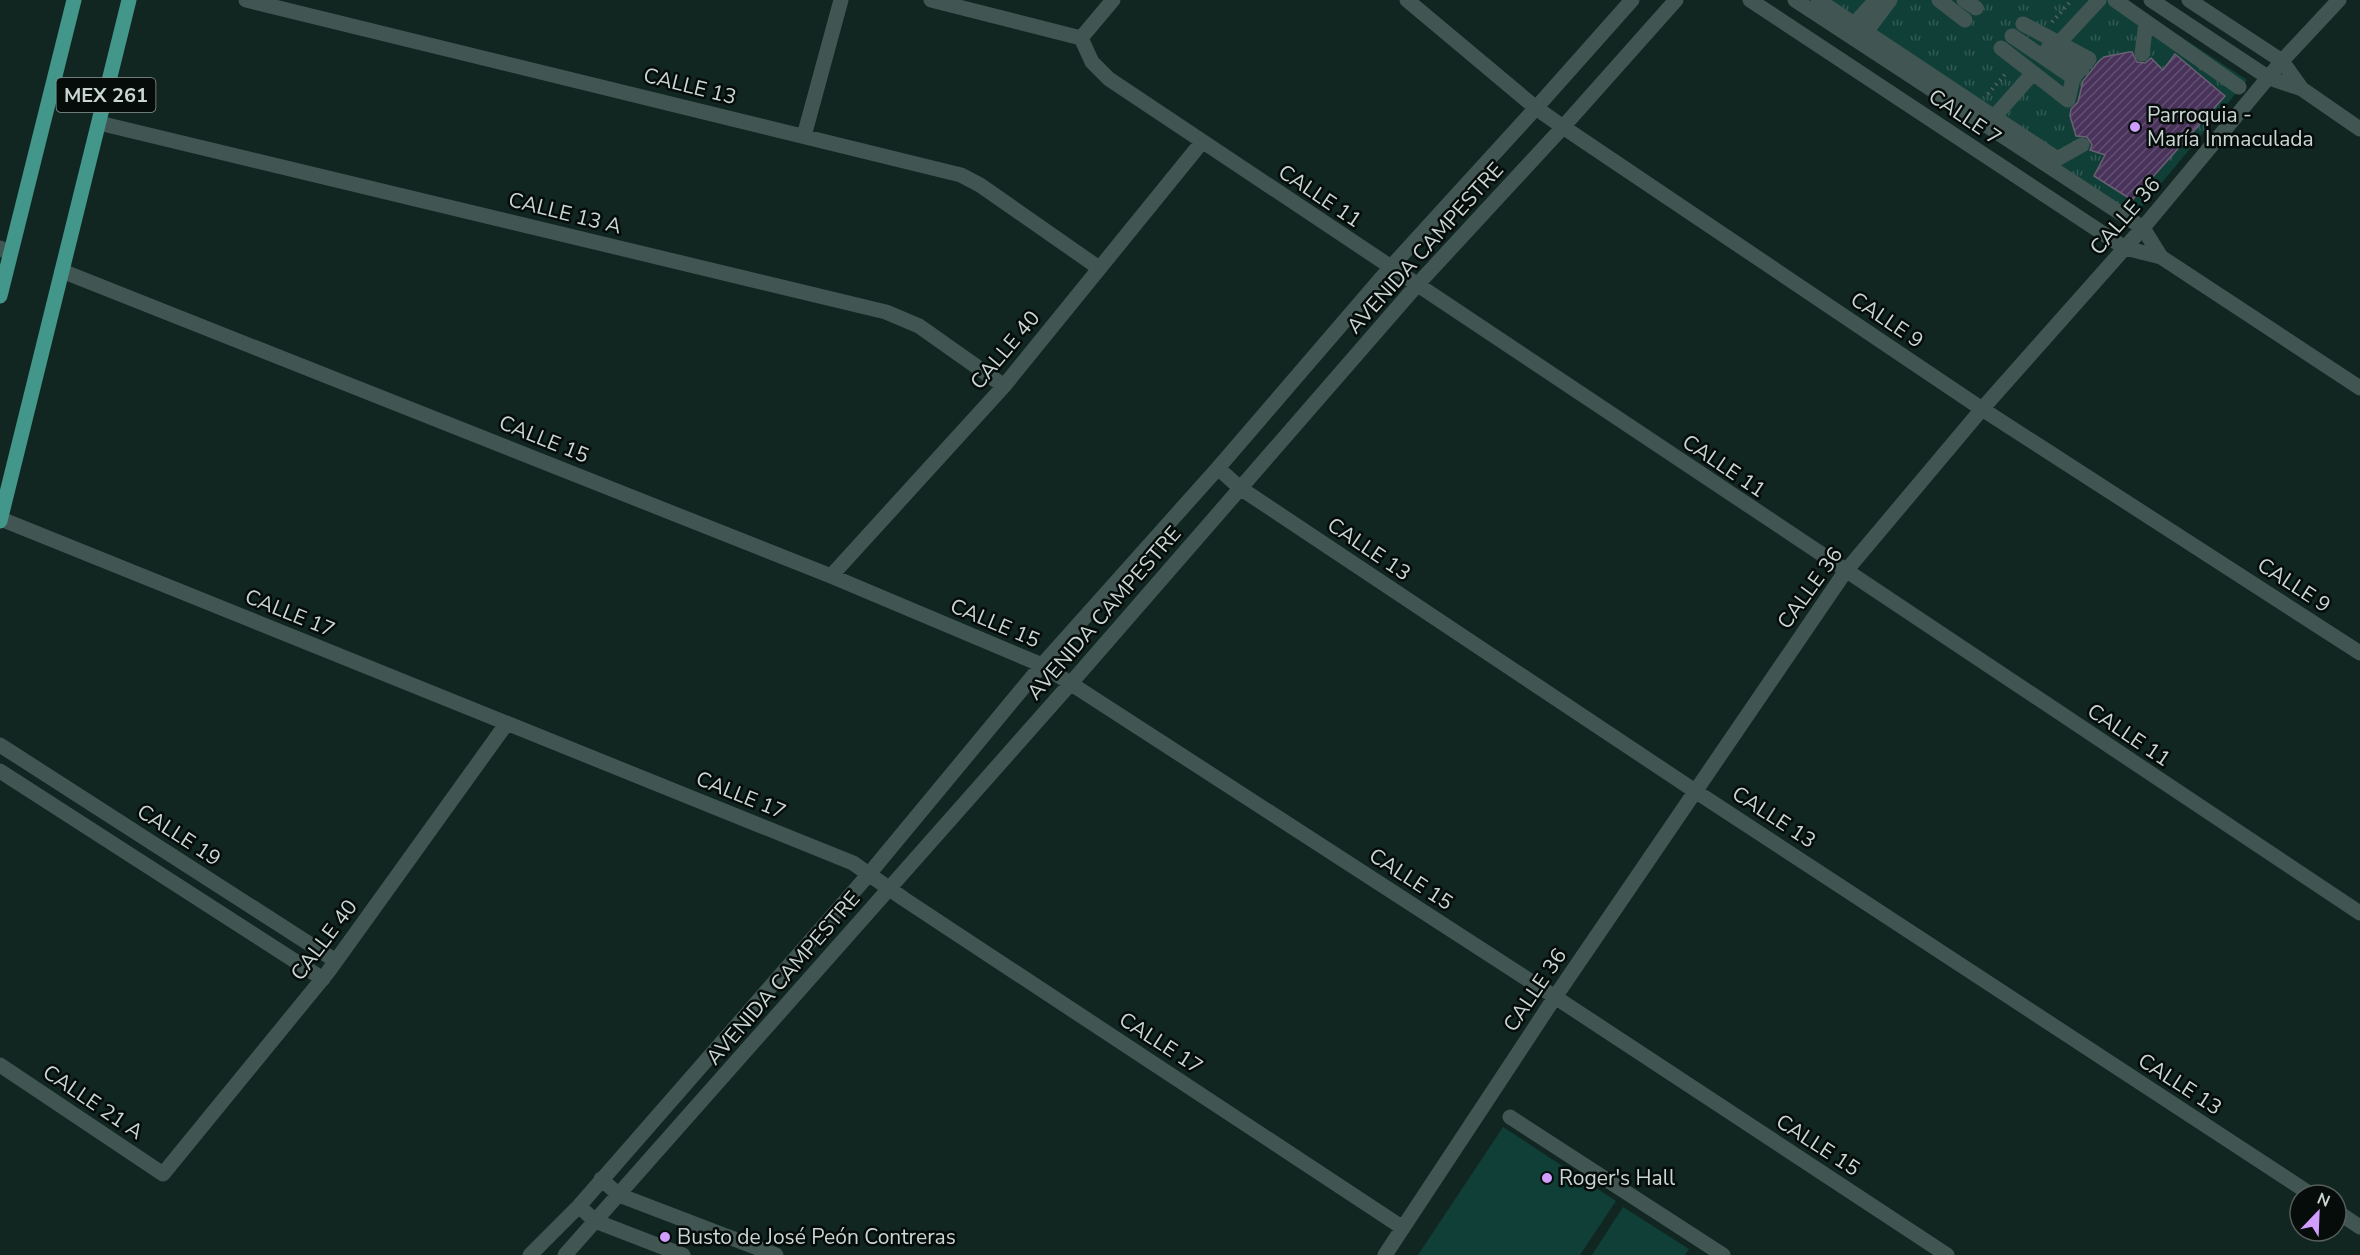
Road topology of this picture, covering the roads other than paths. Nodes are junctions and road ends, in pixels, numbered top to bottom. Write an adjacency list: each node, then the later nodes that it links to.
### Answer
1 (74, 0): 49 (main road, MEX 261)
2 (129, 0): 39 (main road, MEX 261)
3 (246, 0): 42 (street, CALLE 13)
4 (841, 0): 42 (street)
5 (931, 0): 28 (street)
6 (1113, 0): 28 (street)
7 (1407, 0): 37 (street, CALLE 9)
8 (1632, 0): 37 (street, AVENIDA CAMPESTRE)
9 (1676, 0): 40 (street, AVENIDA CAMPESTRE)
10 (1750, 0): 48 (street, CALLE 7)
11 (1795, 0): 47 (street, CALLE 7)
12 (1818, 0): 26 (street)
13 (1876, 0): 26 (street)
14 (1884, 0): 26 (street)
15 (1890, 0): 26 (street)
16 (1939, 0): 24 (street)
17 (1951, 0): 24 (street)
18 (2100, 0): 19 (street); 29 (street)
19 (2109, 0)
20 (2115, 0): 25 (street)
21 (2151, 0): 34 (street)
22 (2189, 0): 31 (street)
23 (2339, 0): 31 (street, CALLE 36)
24 (1973, 7)
25 (2146, 22): 30 (street); 35 (street)
26 (1860, 28): 38 (street)
27 (2012, 36): 29 (street); 32 (street); 33 (street); 33 (street)
28 (1081, 38): 43 (street, CALLE 11)
29 (2060, 44): 33 (street)
30 (2142, 54)
31 (2282, 61): 34 (street, CALLE 36); 36 (street)
32 (2033, 73): 33 (street); 38 (street)
33 (2076, 78)
34 (2269, 78): 36 (street); 47 (street, CALLE 36)
35 (2239, 87)
36 (2302, 89): 41 (street)
37 (1536, 108): 40 (street, CALLE 9); 52 (street, AVENIDA CAMPESTRE)
38 (1994, 117): 45 (street)
39 (99, 123): 53 (main road, MEX 261); 56 (street, CALLE 13 A)
40 (1563, 127): 54 (street, AVENIDA CAMPESTRE); 58 (street, CALLE 9)
41 (2360, 129)
42 (804, 136): 51 (street, CALLE 13)
43 (1202, 142): 51 (street, CALLE 40); 52 (street, CALLE 11)
44 (2082, 145): 45 (street)
45 (2057, 159): 46 (street)
46 (2131, 209)
47 (2143, 228): 48 (street, CALLE 36); 50 (street, CALLE 7)
48 (2125, 248): 50 (street, CALLE 7); 58 (street, CALLE 36)
49 (5, 251): 55 (main road, MEX 261)
50 (2161, 257): 57 (street, CALLE 7)
51 (1099, 268): 56 (street, CALLE 40)
52 (1390, 268): 54 (street, CALLE 11); 59 (street, AVENIDA CAMPESTRE)
53 (62, 271): 61 (main road, MEX 261); 63 (street, CALLE 15)
54 (1417, 285): 60 (street, AVENIDA CAMPESTRE); 62 (street, CALLE 11)
55 (0, 296)
56 (1004, 386): 63 (street, CALLE 40)
57 (2360, 388)
58 (1982, 409): 62 (street, CALLE 36); 64 (street, CALLE 9)
59 (1218, 468): 60 (street, CALLE 13); 65 (street, AVENIDA CAMPESTRE)
60 (1240, 488): 66 (street, AVENIDA CAMPESTRE); 70 (street, CALLE 13)
61 (0, 520): 67 (street, CALLE 17)
62 (1845, 572): 70 (street, CALLE 36); 73 (street, CALLE 11)
63 (831, 576): 65 (street, CALLE 15)
64 (2360, 653)
65 (1042, 665): 66 (street, CALLE 15); 71 (street, AVENIDA CAMPESTRE)
66 (1071, 683): 72 (street, AVENIDA CAMPESTRE); 76 (street, CALLE 15)
67 (507, 723): 71 (street, CALLE 17); 74 (street, CALLE 40)
68 (0, 745): 74 (street, CALLE 19)
69 (0, 771): 75 (street, CALLE 19)
70 (1695, 791): 76 (street, CALLE 36); 81 (street, CALLE 13)
71 (868, 874): 72 (street, CALLE 17); 80 (street, AVENIDA CAMPESTRE)
72 (890, 889): 82 (street, AVENIDA CAMPESTRE); 85 (street, CALLE 17)
73 (2360, 913)
74 (336, 961): 75 (street, CALLE 40)
75 (322, 979): 79 (street, CALLE 40)
76 (1555, 997): 85 (street, CALLE 36); 92 (street, CALLE 15)
77 (0, 1065): 79 (street, CALLE 21 A)
78 (1510, 1117): 91 (street)
79 (162, 1174)
80 (601, 1179): 82 (street); 83 (street, AVENIDA CAMPESTRE)
81 (2294, 1183)
82 (619, 1195): 84 (street, AVENIDA CAMPESTRE); 89 (street)
83 (579, 1206): 84 (street); 86 (street, AVENIDA CAMPESTRE)
84 (595, 1221): 87 (street, AVENIDA CAMPESTRE); 88 (street)
85 (1403, 1228): 90 (street, CALLE 36)
86 (530, 1255)
87 (566, 1255)
88 (683, 1255)
89 (776, 1255)
90 (1385, 1255)
91 (1723, 1255)
92 (1947, 1255)

